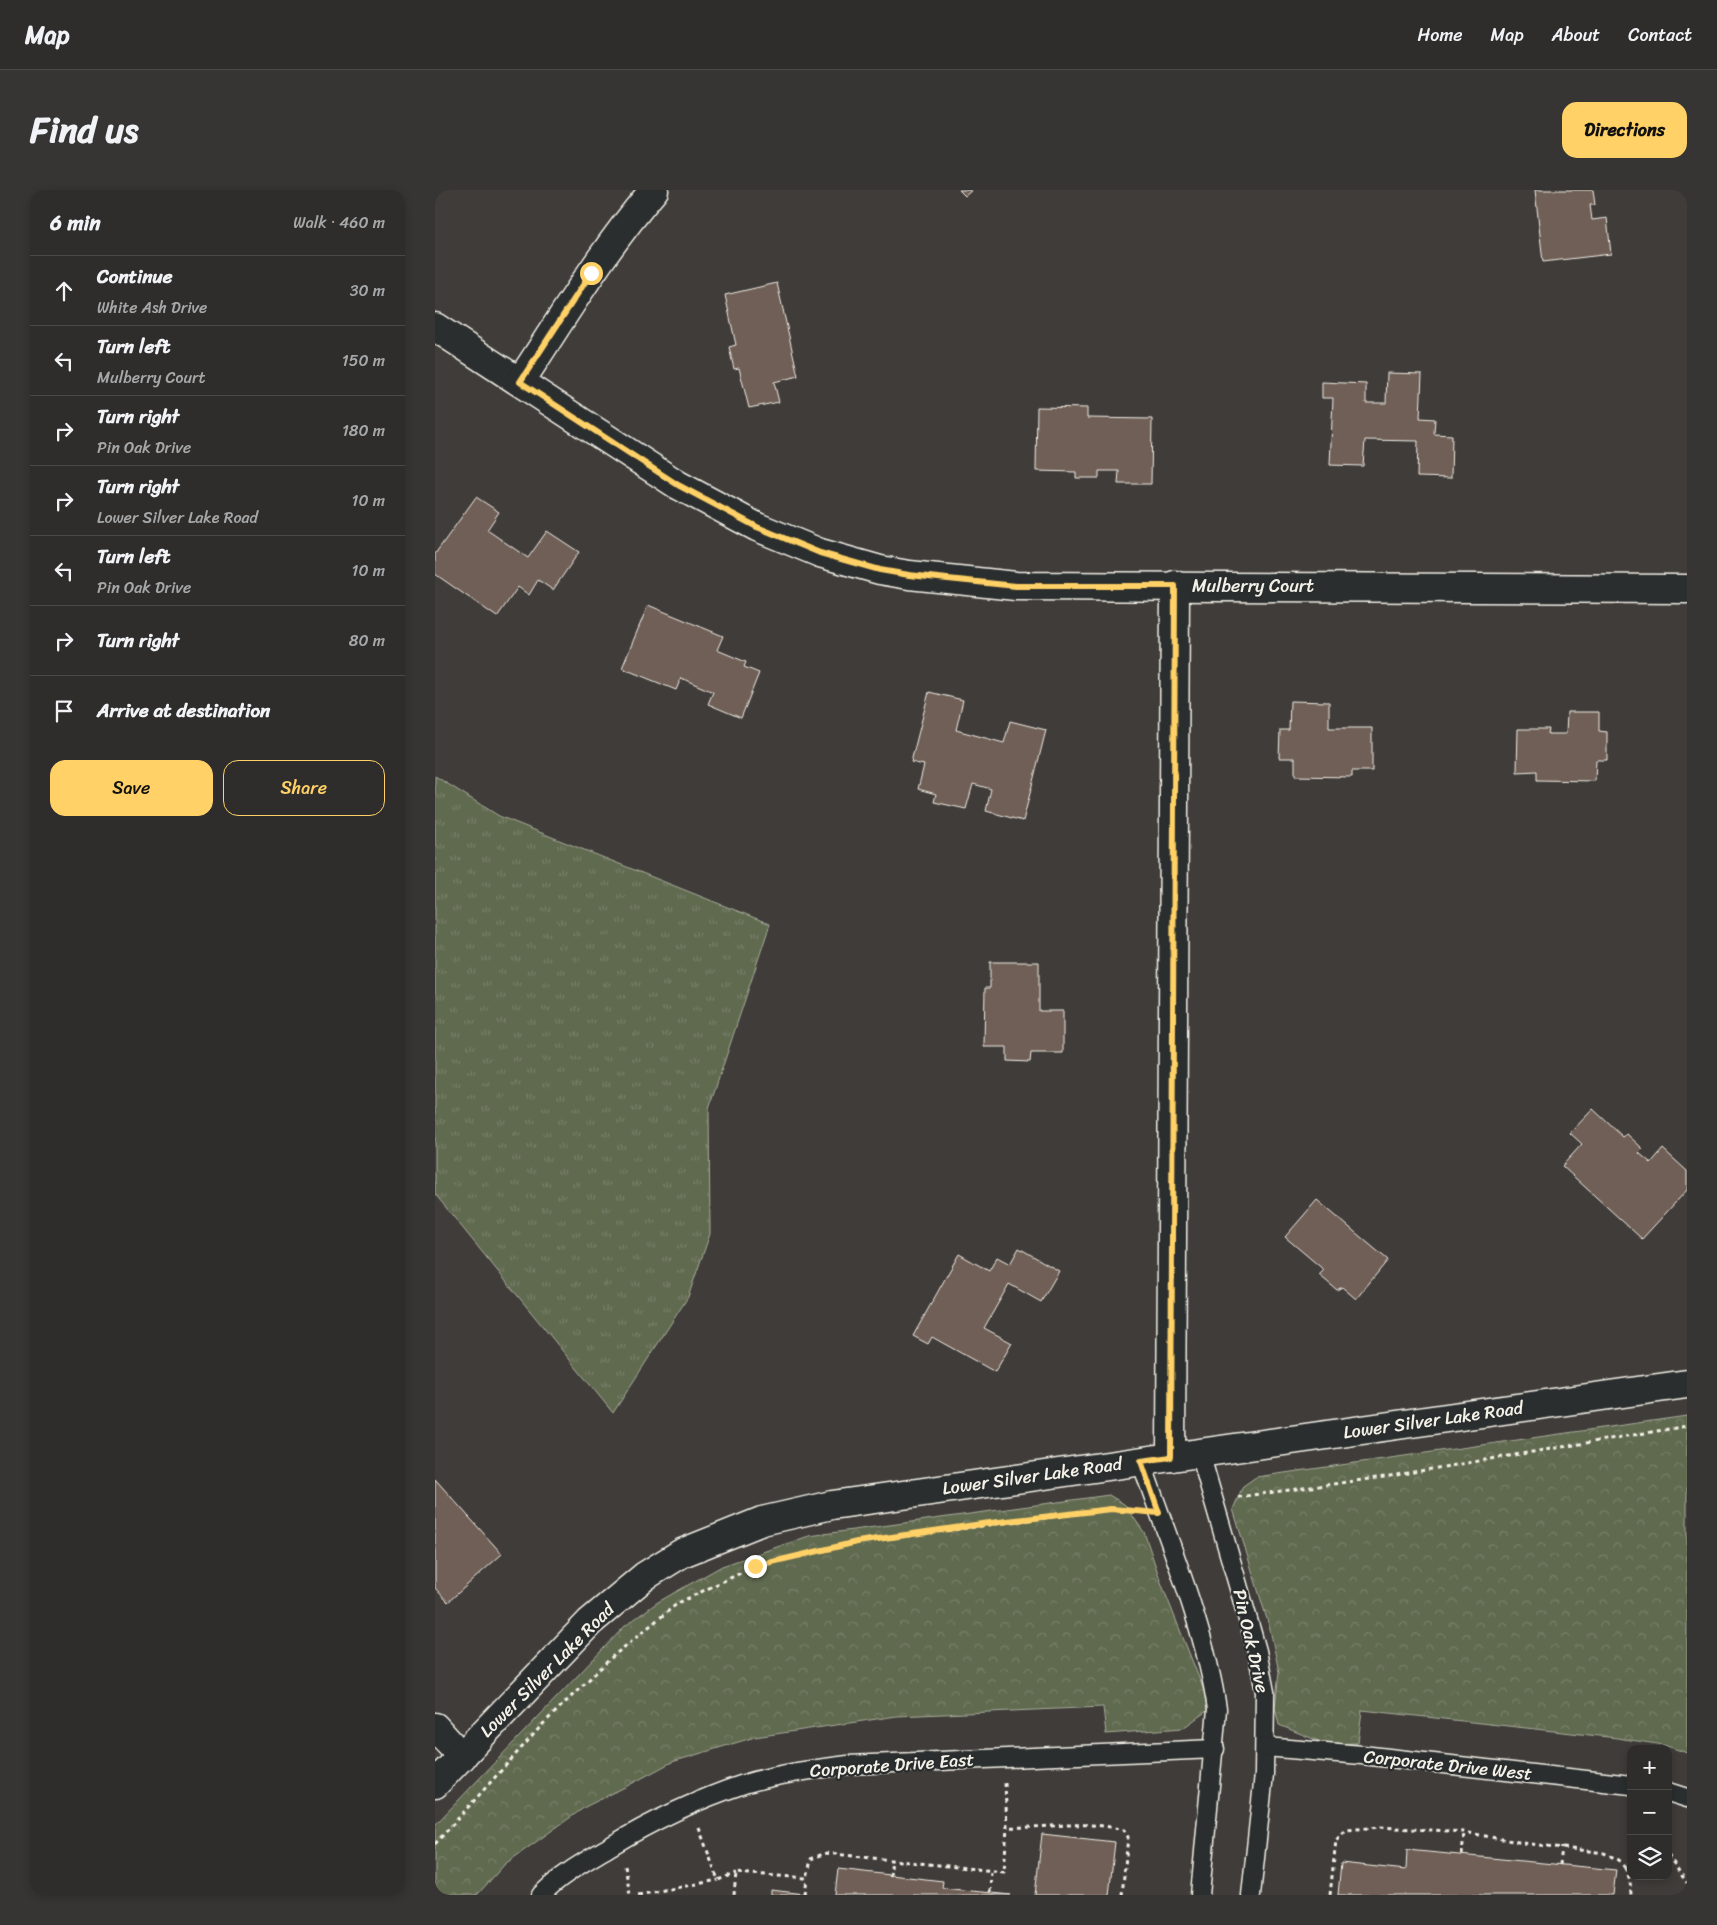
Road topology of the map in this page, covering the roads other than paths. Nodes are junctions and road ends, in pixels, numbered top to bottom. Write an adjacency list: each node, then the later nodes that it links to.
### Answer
1 (654, 190): 3 (street)
2 (435, 327): 3 (street, Mulberry Court)
3 (520, 382): 4 (street, Mulberry Court)
4 (1175, 586): 5 (street, Mulberry Court); 8 (street)
5 (1687, 589)
6 (1687, 1384): 7 (street, Lower Silver Lake Road)
7 (1200, 1452): 8 (street, Lower Silver Lake Road); 11 (lane, Pin Oak Drive)
8 (1171, 1457): 9 (street, Lower Silver Lake Road)
9 (1141, 1461): 12 (lane); 13 (street, Lower Silver Lake Road)
10 (435, 1727): 13 (street)
11 (1265, 1747): 15 (lane, Corporate Drive West); 20 (lane, Pin Oak Drive)
12 (1215, 1749): 18 (lane, Corporate Drive East); 19 (lane)
13 (461, 1757): 14 (street, Lower Silver Lake Road)
14 (435, 1784)
15 (1627, 1785)
16 (1672, 1793): 17 (lane)
17 (1687, 1798)
18 (541, 1895)
19 (1200, 1895)
20 (1251, 1895)

